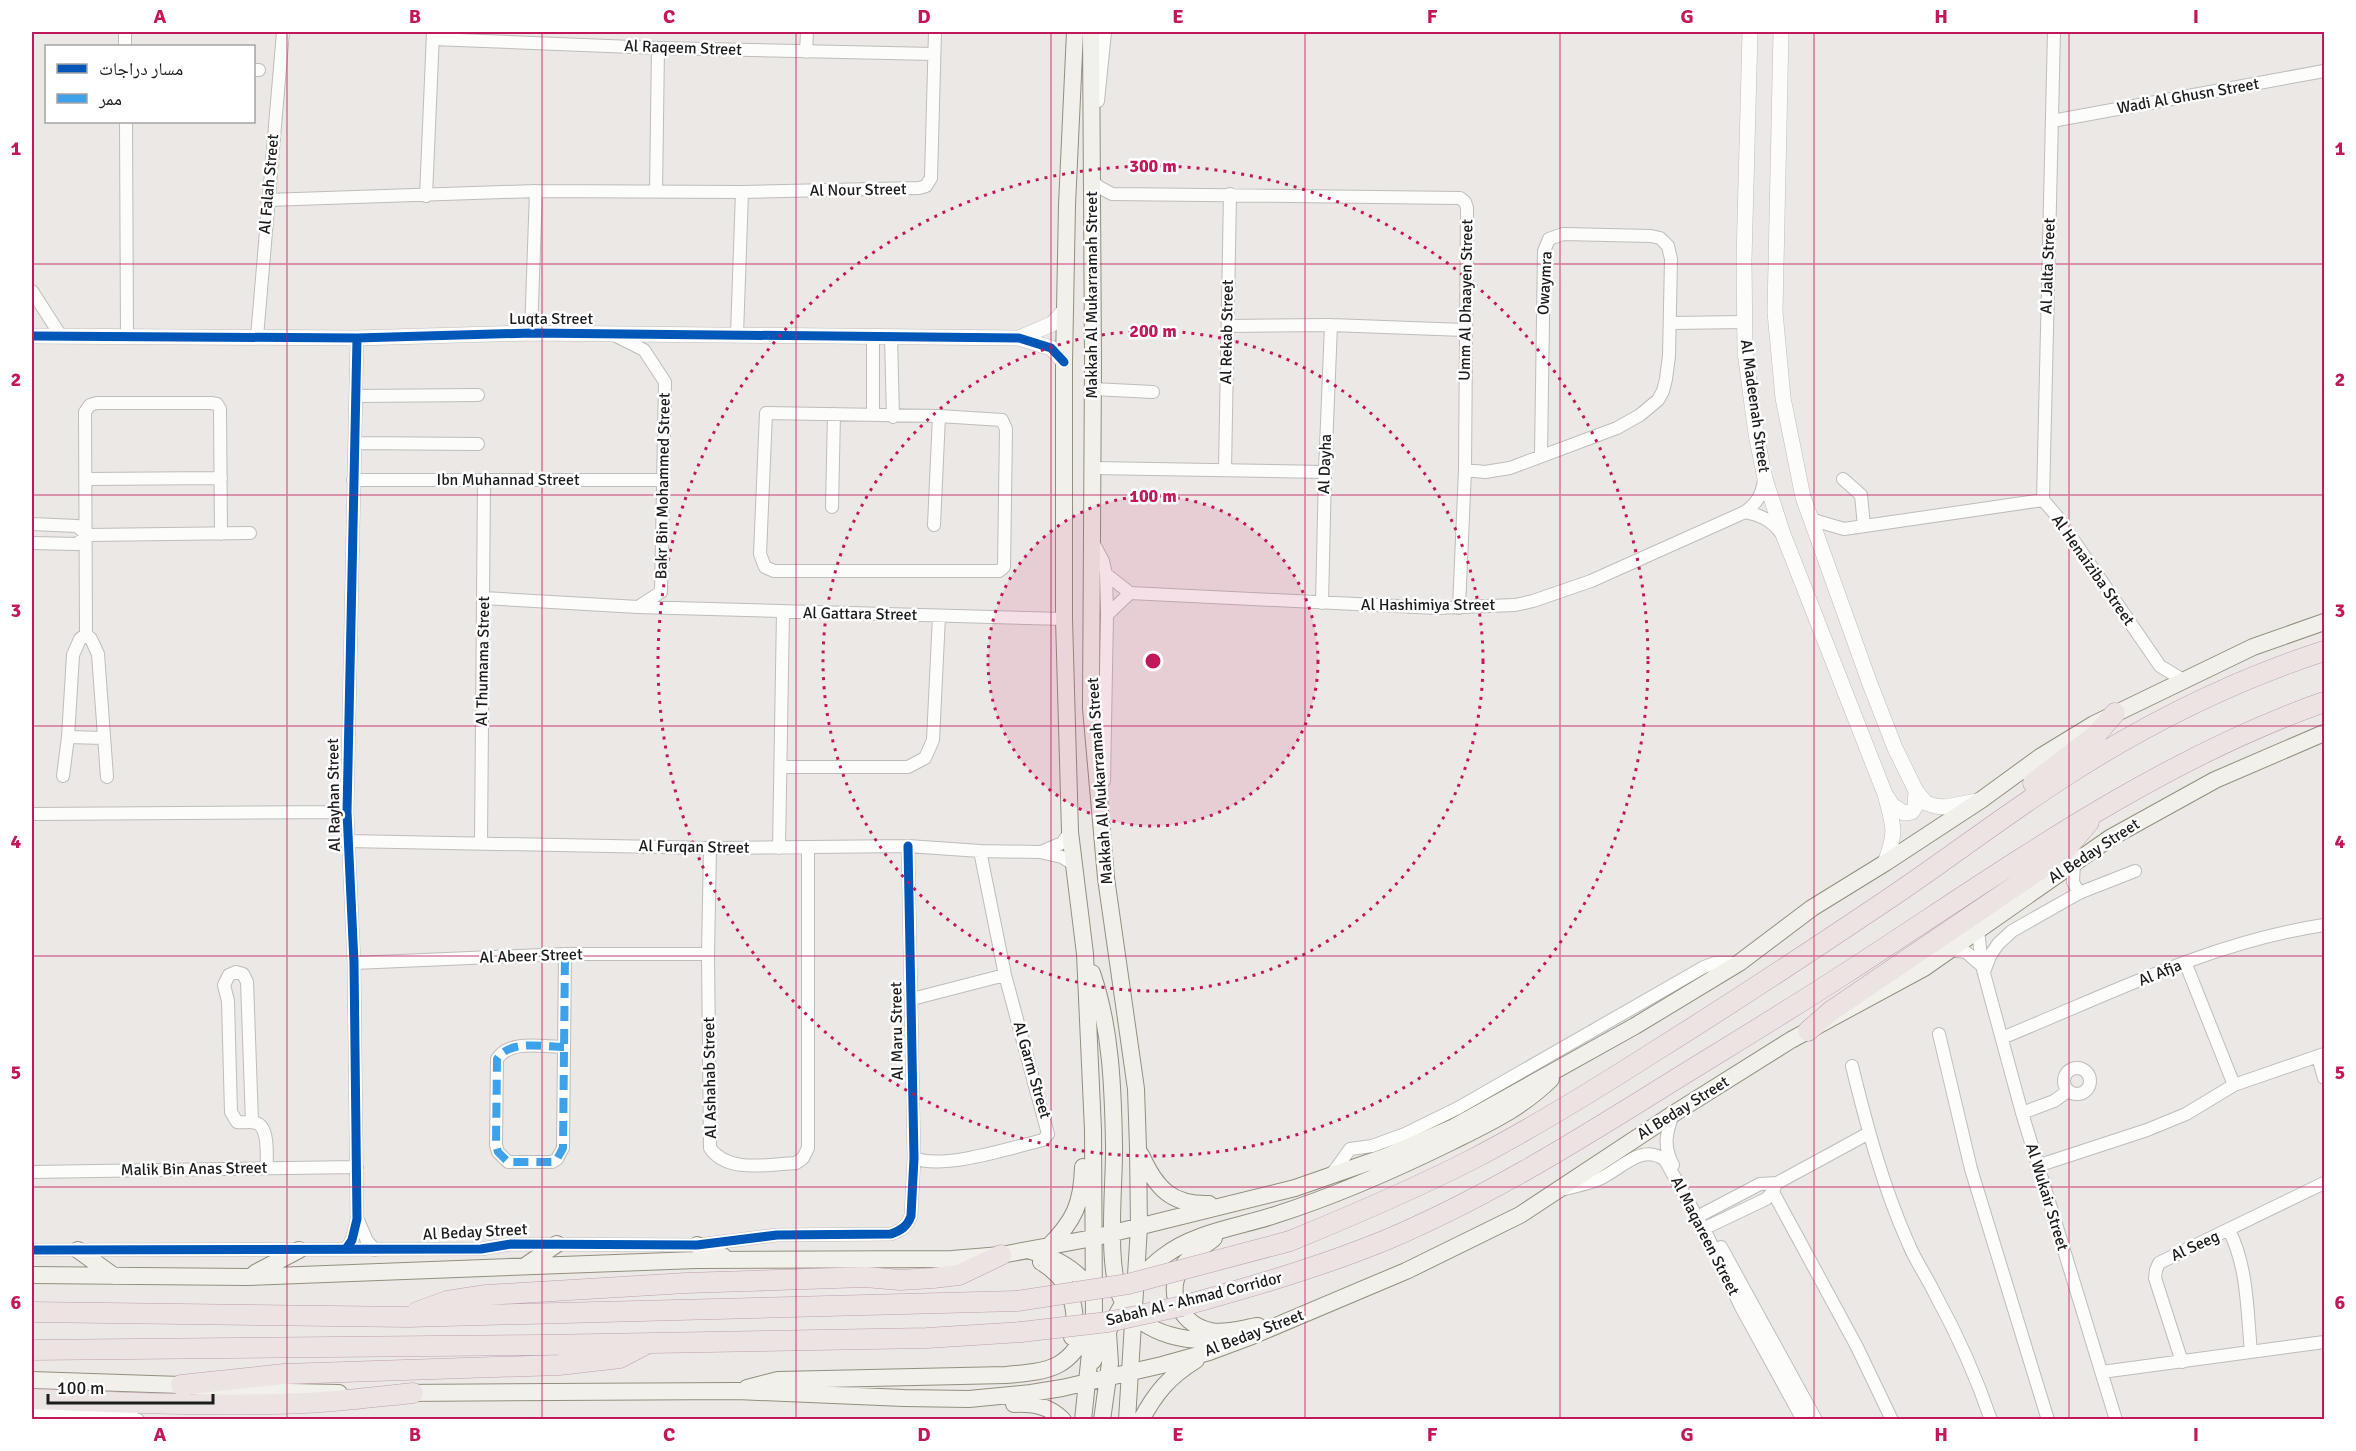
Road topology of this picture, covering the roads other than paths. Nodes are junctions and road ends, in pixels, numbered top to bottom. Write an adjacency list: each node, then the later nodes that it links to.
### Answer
1 (283, 32): 27 (street, Al Falah Street)
2 (807, 32): 13 (street)
3 (935, 32): 14 (street, Al Nour Street)
4 (1067, 32): 16 (street)
5 (1075, 32): 16 (main road, Makkah Al Mukarramah Street)
6 (1091, 32): 19 (main road, Makkah Al Mukarramah Street)
7 (1105, 32): 19 (street)
8 (1750, 32): 32 (street, Al Madeenah Street)
9 (1781, 32): 73 (street, Al Madeenah Street)
10 (2054, 32): 17 (street, Al Jalta Street)
11 (433, 35): 12 (street, Al Raqeem Street); 26 (street)
12 (658, 48): 13 (street, Al Raqeem Street); 22 (street)
13 (806, 52): 14 (street, Al Raqeem Street)
14 (934, 54): 23 (street, Al Nour Street)
15 (2325, 71): 17 (street, Wadi Al Ghusn Street)
16 (1072, 112): 30 (main road, Makkah Al Mukarramah Street)
17 (2052, 121): 70 (street, Al Jalta Street)
18 (126, 123): 41 (street)
19 (1092, 125): 20 (main road, Makkah Al Mukarramah Street)
20 (1091, 180): 24 (street); 28 (main road, Makkah Al Mukarramah Street)
21 (536, 191): 22 (street, Al Nour Street); 26 (street, Al Nour Street); 36 (street)
22 (656, 191): 23 (street, Al Nour Street)
23 (742, 192): 38 (street)
24 (1112, 194): 25 (street, Umm Al Dhaayen Street); 28 (street)
25 (1230, 194): 34 (street, Al Rekab Street); 35 (street, Umm Al Dhaayen Street)
26 (426, 196): 27 (street, Al Nour Street)
27 (267, 200): 44 (street, Al Falah Street)
28 (1091, 215): 48 (main road, Makkah Al Mukarramah Street)
29 (32, 291): 40 (street)
30 (1065, 310): 46 (street, Luqta Street); 47 (main road, Makkah Al Mukarramah Street)
31 (1670, 322): 32 (street); 58 (street, Owaymra); 58 (street, Owaymra)
32 (1745, 322): 64 (street, Al Madeenah Street)
33 (1331, 325): 34 (street); 35 (street); 62 (street, Al Dayha)
34 (1227, 326): 60 (street, Al Rekab Street)
35 (1464, 330): 61 (street, Umm Al Dhaayen Street)
36 (531, 333): 37 (street, Luqta Street); 45 (street, Luqta Street)
37 (611, 334): 38 (street, Luqta Street); 69 (street, Bakr Bin Mohammed Street)
38 (737, 334): 42 (street, Luqta Street)
39 (32, 336): 40 (street, Luqta Street)
40 (61, 336): 41 (street, Luqta Street)
41 (128, 336): 44 (street, Luqta Street)
42 (873, 336): 43 (street, Luqta Street); 53 (street)
43 (891, 336): 46 (street, Luqta Street); 55 (street)
44 (257, 337): 45 (street, Luqta Street)
45 (357, 338): 51 (street, Al Rayhan Street)
46 (1019, 338): 47 (street, Luqta Street)
47 (1064, 362): 94 (main road, Makkah Al Mukarramah Street)
48 (1093, 389): 49 (street); 59 (main road, Makkah Al Mukarramah Street)
49 (1153, 392)
50 (477, 395): 51 (street)
51 (356, 396): 56 (street, Al Rayhan Street)
52 (834, 414): 53 (street); 54 (street); 71 (street)
53 (873, 414): 55 (street)
54 (939, 416): 55 (street); 75 (street)
55 (893, 417)
56 (355, 443): 57 (street); 67 (street, Al Rayhan Street)
57 (478, 444)
58 (1541, 455): 61 (street, Owaymra)
59 (1093, 468): 60 (street); 82 (main road, Makkah Al Mukarramah Street)
60 (1225, 470): 62 (street)
61 (1465, 470): 90 (street, Umm Al Dhaayen Street)
62 (1325, 471): 88 (street, Al Dayha)
63 (220, 478): 66 (street); 66 (street); 78 (street)
64 (1765, 478): 72 (street, Al Hashimiya Street); 80 (street, Al Madeenah Street)
65 (1843, 478): 76 (street)
66 (86, 479): 81 (street)
67 (353, 480): 68 (street, Ibn Muhannad Street); 111 (street, Al Rayhan Street)
68 (484, 480): 69 (street, Ibn Muhannad Street); 87 (street, Al Thumama Street)
69 (662, 480): 89 (street, Bakr Bin Mohammed Street)
70 (2043, 501): 76 (street, Al Henaiziba Street); 99 (street, Al Henaiziba Street)
71 (832, 507)
72 (1745, 512): 80 (street); 90 (street, Al Hashimiya Street)
73 (1810, 519): 77 (street, Al Henaiziba Street); 84 (street, Al Madeenah Street)
74 (32, 524): 81 (street)
75 (934, 525)
76 (1864, 526): 77 (street, Al Henaiziba Street)
77 (1844, 529): 84 (street)
78 (221, 534): 79 (street); 81 (street)
79 (250, 534)
80 (1783, 534): 109 (street, Al Madeenah Street)
81 (87, 536): 83 (street); 96 (street)
82 (1092, 542): 85 (street); 93 (main road, Makkah Al Mukarramah Street)
83 (32, 543)
84 (1821, 551): 108 (street, Al Madeenah Street)
85 (1106, 574): 86 (street); 93 (street)
86 (1130, 592): 88 (street, Al Hashimiya Street); 93 (street)
87 (484, 598): 89 (street); 118 (street, Al Thumama Street)
88 (1322, 603): 90 (street, Al Hashimiya Street)
89 (638, 607): 91 (street)
90 (1459, 608)
91 (783, 612): 92 (street, Al Gattara Street); 105 (street, Al Gattara Street)
92 (939, 616): 94 (street, Al Gattara Street); 105 (street)
93 (1099, 616): 97 (main road); 113 (main road, Makkah Al Mukarramah Street)
94 (1064, 619): 116 (main road, Makkah Al Mukarramah Street)
95 (2325, 622): 99 (main road)
96 (86, 634): 103 (street); 104 (street)
97 (1106, 637): 113 (street)
98 (2325, 651): 115 (highway)
99 (2183, 680): 101 (main road)
100 (2325, 702): 114 (highway, Al Beday Street)
101 (2115, 713): 110 (main road); 115 (highway)
102 (2325, 733): 125 (main road, Al Beday Street)
103 (68, 737): 104 (street); 106 (street)
104 (104, 738): 107 (street)
105 (781, 767): 122 (street, Al Gattara Street)
106 (63, 776)
107 (107, 777)
108 (1916, 791): 109 (street); 110 (street)
109 (1885, 794): 126 (street, Al Madeenah Street)
110 (1981, 800): 126 (main road)
111 (347, 812): 112 (street); 117 (street, Al Rayhan Street)
112 (32, 814)
113 (1099, 815): 158 (main road, Makkah Al Mukarramah Street)
114 (2092, 816): 143 (highway); 190 (highway, Al Beday Street)
115 (1996, 825): 199 (highway, bridge)
116 (1070, 832): 124 (street, Al Furqan Street); 127 (main road, Makkah Al Mukarramah Street)
117 (348, 841): 118 (street, Al Furqan Street); 138 (street, Al Rayhan Street)
118 (481, 843): 121 (street, Al Furqan Street)
119 (908, 846): 120 (street, Al Furqan Street); 123 (street, Al Furqan Street); 142 (street, Al Maru Street)
120 (808, 847): 122 (street, Al Furqan Street); 135 (street, Al Ashahab Street)
121 (710, 848): 122 (street, Al Furqan Street); 135 (street, Al Ashahab Street)
122 (779, 848)
123 (980, 851): 124 (street, Al Furqan Street); 141 (street, Al Garm Street)
124 (1040, 852): 127 (street, Al Furqan Street)
125 (2074, 862): 129 (main road, Al Beday Street); 130 (street)
126 (1885, 863): 139 (main road)
127 (1073, 864): 136 (main road, Makkah Al Mukarramah Street)
128 (2135, 871): 130 (street)
129 (2056, 875): 130 (street); 132 (main road, Al Beday Street)
130 (2076, 888): 140 (street)
131 (2325, 925): 137 (street, Al Afja)
132 (1978, 930): 133 (main road, Al Beday Street); 140 (street, Al Wukair Street)
133 (1950, 950): 140 (street); 143 (main road, Al Beday Street)
134 (565, 954): 135 (street, Al Abeer Street); 138 (street, Al Abeer Street); 146 (street)
135 (708, 954)
136 (1085, 954): 150 (main road, Makkah Al Mukarramah Street); 175 (main road)
137 (2185, 962): 145 (street, Al Afja); 152 (street)
138 (354, 963): 161 (street, Al Rayhan Street)
139 (1739, 963): 148 (main road); 164 (street)
140 (1983, 969): 145 (street, Al Wukair Street)
141 (1005, 975): 142 (street); 159 (street, Al Garm Street)
142 (912, 999): 159 (street, Al Maru Street)
143 (1808, 1031): 155 (main road, Al Beday Street)
144 (1939, 1034): 231 (street)
145 (2002, 1038): 154 (street, Al Wukair Street)
146 (564, 1047): 146 (street)
147 (2321, 1055): 151 (street); 152 (street)
148 (1569, 1062): 164 (main road); 173 (main road)
149 (1852, 1066): 157 (street)
150 (1091, 1077): 177 (main road, Makkah Al Mukarramah Street); 180 (main road)
151 (2325, 1078)
152 (2234, 1085): 160 (street)
153 (2068, 1091): 154 (street)
154 (2022, 1113): 160 (street, Al Wukair Street)
155 (1673, 1114): 167 (main road, Al Beday Street); 170 (street, Al Maqareen Street)
156 (252, 1122): 156 (street); 162 (street)
157 (1869, 1132): 166 (street); 230 (street)
158 (1138, 1148): 168 (main road); 176 (main road, Makkah Al Mukarramah Street)
159 (914, 1158): 169 (street, Al Maru Street)
160 (2037, 1166): 211 (street, Al Wukair Street)
161 (357, 1167): 162 (street, Malik Bin Anas Street); 171 (street, Al Rayhan Street)
162 (267, 1168): 163 (street, Malik Bin Anas Street)
163 (32, 1172)
164 (1325, 1178): 168 (main road)
165 (2325, 1183): 174 (street, Al Seeg)
166 (1775, 1188): 170 (street); 172 (street); 229 (street)
167 (1553, 1192): 170 (street, Al Maqareen Street); 200 (main road, Al Beday Street)
168 (1242, 1202): 176 (main road)
169 (911, 1216): 179 (street, Al Beday Street)
170 (1700, 1216): 172 (street, Al Maqareen Street)
171 (357, 1219): 181 (street, Al Rayhan Street); 185 (street, Al Rayhan Street)
172 (1706, 1228): 227 (street, Al Maqareen Street); 228 (street, Al Maqareen Street)
173 (1224, 1230): 195 (main road); 200 (main road)
174 (2229, 1230): 207 (street); 208 (street, Al Seeg)
175 (1113, 1233): 176 (main road); 177 (main road); 194 (main road)
176 (1139, 1234): 194 (main road); 195 (main road, Makkah Al Mukarramah Street)
177 (1093, 1238): 180 (main road); 196 (main road, Makkah Al Mukarramah Street)
178 (557, 1244): 179 (street, Al Beday Street); 185 (street, Al Beday Street); 189 (main road)
179 (697, 1245): 188 (main road)
180 (1048, 1247): 186 (main road)
181 (346, 1249): 184 (street, Al Beday Street); 185 (street, Al Beday Street)
182 (32, 1250): 183 (street, Al Beday Street)
183 (78, 1250): 184 (street, Al Beday Street); 192 (main road)
184 (299, 1250): 193 (main road)
185 (375, 1250)
186 (1027, 1250): 187 (main road); 196 (main road)
187 (1001, 1255): 188 (main road); 199 (highway); 209 (main road)
188 (730, 1259): 189 (main road)
189 (525, 1266): 193 (main road)
190 (1295, 1273): 204 (highway, Sabah Al - Ahmad Corridor, bridge)
191 (32, 1275): 192 (main road)
192 (114, 1276): 193 (main road)
193 (247, 1276)
194 (1115, 1281): 196 (main road); 197 (main road)
195 (1136, 1287): 197 (main road, Makkah Al Mukarramah Street)
196 (1096, 1303): 201 (main road); 209 (main road); 212 (main road, Makkah Al Mukarramah Street)
197 (1130, 1309): 201 (main road); 202 (main road); 210 (main road, Makkah Al Mukarramah Street)
198 (32, 1312): 199 (highway)
199 (408, 1317)
200 (1286, 1322): 202 (main road, Al Beday Street)
201 (1108, 1332): 212 (main road); 213 (main road)
202 (1252, 1336): 206 (main road, Al Beday Street)
203 (2325, 1342): 207 (street)
204 (648, 1344): 205 (highway); 215 (highway)
205 (32, 1350)
206 (1209, 1352): 210 (main road, Al Beday Street); 226 (main road)
207 (2251, 1352): 208 (street)
208 (2182, 1362): 211 (street)
209 (1051, 1368): 216 (main road)
210 (1131, 1371): 213 (main road, Al Beday Street); 225 (main road, Makkah Al Mukarramah Street)
211 (2102, 1372): 232 (street, Al Wukair Street)
212 (1088, 1376): 213 (main road, Al Beday Street); 218 (main road, Al Beday Street); 223 (main road, Makkah Al Mukarramah Street)
213 (1108, 1377): 224 (main road)
214 (32, 1380): 215 (main road, Al Beday Street)
215 (181, 1385): 217 (main road, Al Beday Street)
216 (737, 1391): 217 (main road, Al Beday Street); 218 (main road, Al Beday Street)
217 (413, 1393): 219 (highway)
218 (904, 1398): 222 (main road)
219 (32, 1399)
220 (32, 1415): 221 (street)
221 (134, 1418)
222 (1063, 1419)
223 (1083, 1419)
224 (1102, 1419)
225 (1127, 1419)
226 (1141, 1419)
227 (1803, 1419)
228 (1816, 1419)
229 (1892, 1419)
230 (1991, 1419)
231 (2048, 1419)
232 (2116, 1419)

